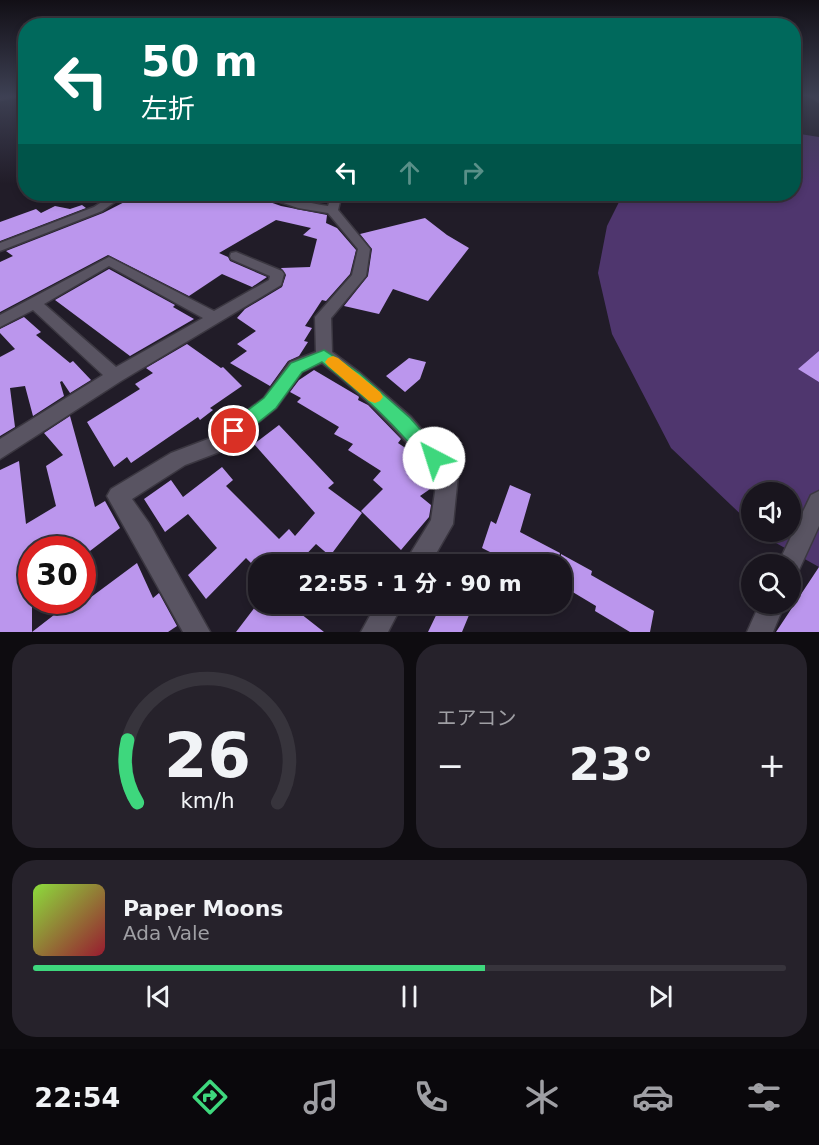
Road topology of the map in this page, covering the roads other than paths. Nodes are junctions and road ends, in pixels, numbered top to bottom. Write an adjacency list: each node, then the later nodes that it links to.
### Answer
1 (110, 201): 5 (street)
2 (285, 201): 4 (street)
3 (335, 201): 4 (street)
4 (332, 210): 10 (street)
5 (0, 247)
6 (236, 256): 8 (street)
7 (33, 303): 8 (street); 9 (street); 11 (street)
8 (213, 317): 11 (street)
9 (0, 322)
10 (324, 355): 14 (street); 18 (street)
11 (115, 376): 12 (street)
12 (0, 450)
13 (819, 502): 15 (street)
14 (422, 554)
15 (795, 554)
16 (385, 614): 19 (street)
17 (768, 614): 20 (street)
18 (197, 632)
19 (374, 632)
20 (760, 632)

